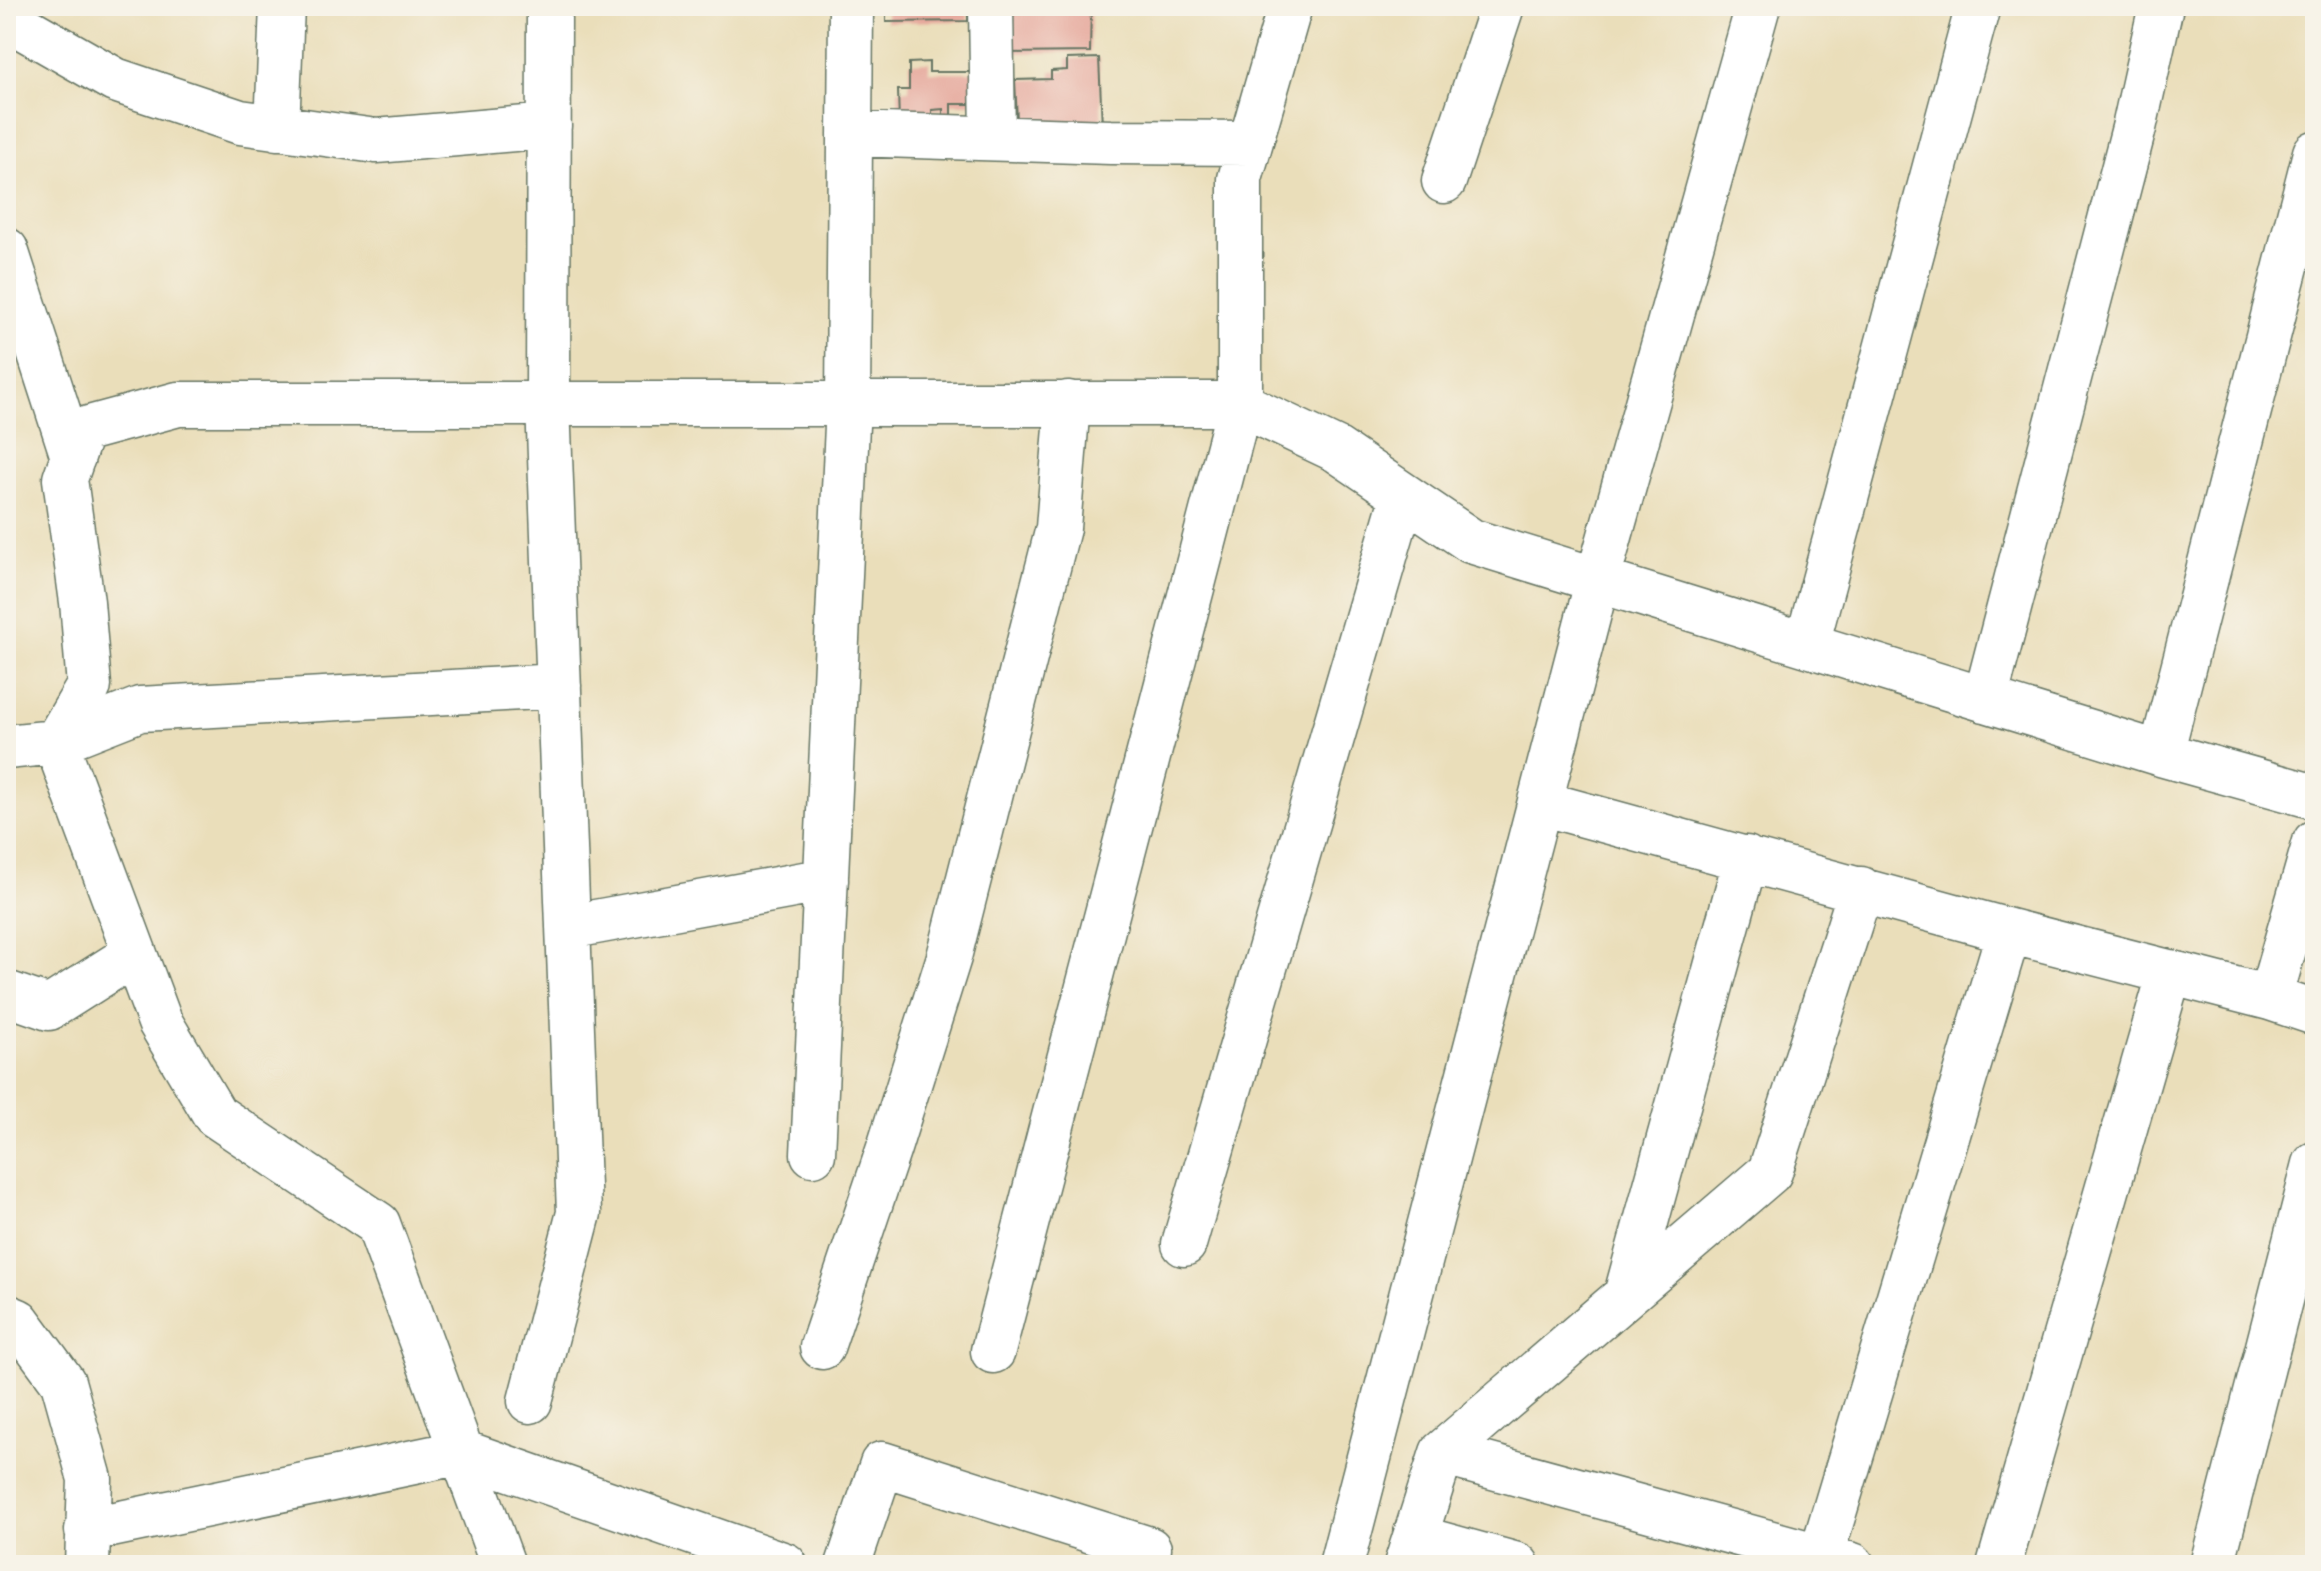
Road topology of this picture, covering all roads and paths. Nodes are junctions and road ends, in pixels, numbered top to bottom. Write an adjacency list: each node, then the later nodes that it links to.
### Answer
1 (282, 6): 12 (street)
2 (549, 6): 11 (street)
3 (851, 6): 13 (street)
4 (991, 6): 14 (street)
5 (1290, 6): 15 (street)
6 (1758, 6): 25 (street)
7 (1978, 6): 26 (street)
8 (2161, 6): 28 (street)
9 (1491, 9): 17 (street)
10 (17, 24): 12 (street)
11 (549, 126): 12 (street); 20 (street)
12 (277, 128)
13 (850, 134): 14 (street); 21 (street)
14 (993, 138): 15 (street)
15 (1250, 143): 22 (street)
16 (2315, 153): 31 (street)
17 (1444, 181)
18 (6, 250): 23 (street)
19 (1068, 403): 21 (street); 22 (street); 50 (street)
20 (548, 404): 21 (street); 23 (street); 27 (street)
21 (848, 404): 36 (street)
22 (1240, 404): 24 (street); 51 (street)
23 (73, 457): 29 (street)
24 (1403, 495): 25 (street); 47 (street)
25 (1598, 579): 26 (street); 33 (street)
26 (1807, 644): 28 (street)
27 (559, 686): 29 (street); 38 (street)
28 (1985, 700): 31 (street)
29 (56, 742): 30 (street); 40 (street)
30 (6, 747)
31 (2161, 754): 32 (street)
32 (2315, 797)
33 (1541, 803): 35 (street); 62 (street)
34 (2315, 842): 43 (street)
35 (1746, 858): 37 (street); 48 (street)
36 (826, 880): 38 (street); 45 (street)
37 (1861, 889): 39 (street); 48 (street)
38 (568, 927): 52 (street)
39 (2009, 931): 41 (street); 58 (street)
40 (134, 954): 42 (street); 53 (street)
41 (2170, 972): 43 (street); 64 (street)
42 (6, 993)
43 (2270, 998): 44 (street)
44 (2315, 1013)
45 (813, 1154)
46 (2315, 1164): 65 (street)
47 (1184, 1244)
48 (1626, 1295): 54 (street)
49 (6, 1316): 55 (street)
50 (822, 1347)
51 (993, 1351)
52 (530, 1401)
53 (462, 1452): 55 (street); 59 (street); 60 (street)
54 (1442, 1453): 57 (street); 58 (street)
55 (87, 1547)
56 (1149, 1549): 61 (street)
57 (1410, 1551): 63 (street)
58 (1836, 1561)
59 (503, 1565)
60 (785, 1565)
61 (848, 1565)
62 (1341, 1565)
63 (1517, 1565)
64 (1999, 1565)
65 (2212, 1565)

